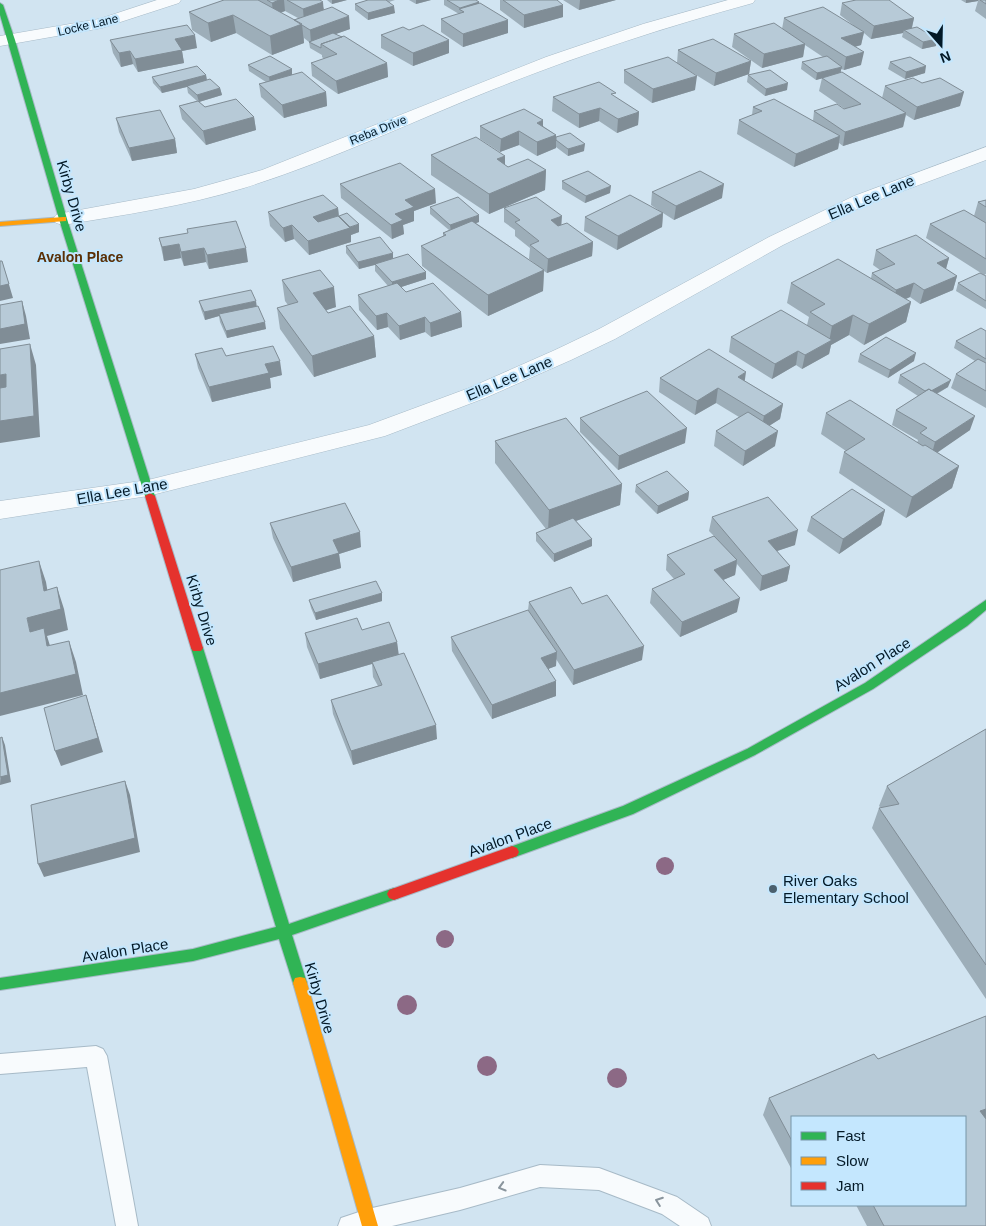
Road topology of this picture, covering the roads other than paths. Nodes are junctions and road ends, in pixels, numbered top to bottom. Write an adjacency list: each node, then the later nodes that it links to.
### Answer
1 (173, 0): 4 (street, Locke Lane)
2 (747, 0): 6 (street, Reba Drive)
3 (0, 5): 4 (main road, Kirby Drive)
4 (6, 40): 6 (main road, Kirby Drive)
5 (986, 153): 8 (street, Ella Lee Lane)
6 (63, 219): 7 (main road, Reba Drive); 8 (main road, Kirby Drive)
7 (0, 224)
8 (148, 488): 9 (street, Ella Lee Lane); 11 (main road, Kirby Drive)
9 (0, 510)
10 (986, 604): 11 (main road, Avalon Place)
11 (285, 931): 12 (main road, Avalon Place); 14 (main road, Kirby Drive)
12 (0, 984)
13 (0, 1064): 15 (lane)
14 (362, 1224): 16 (lane, one-way to 14)
15 (127, 1226)
16 (700, 1226)

